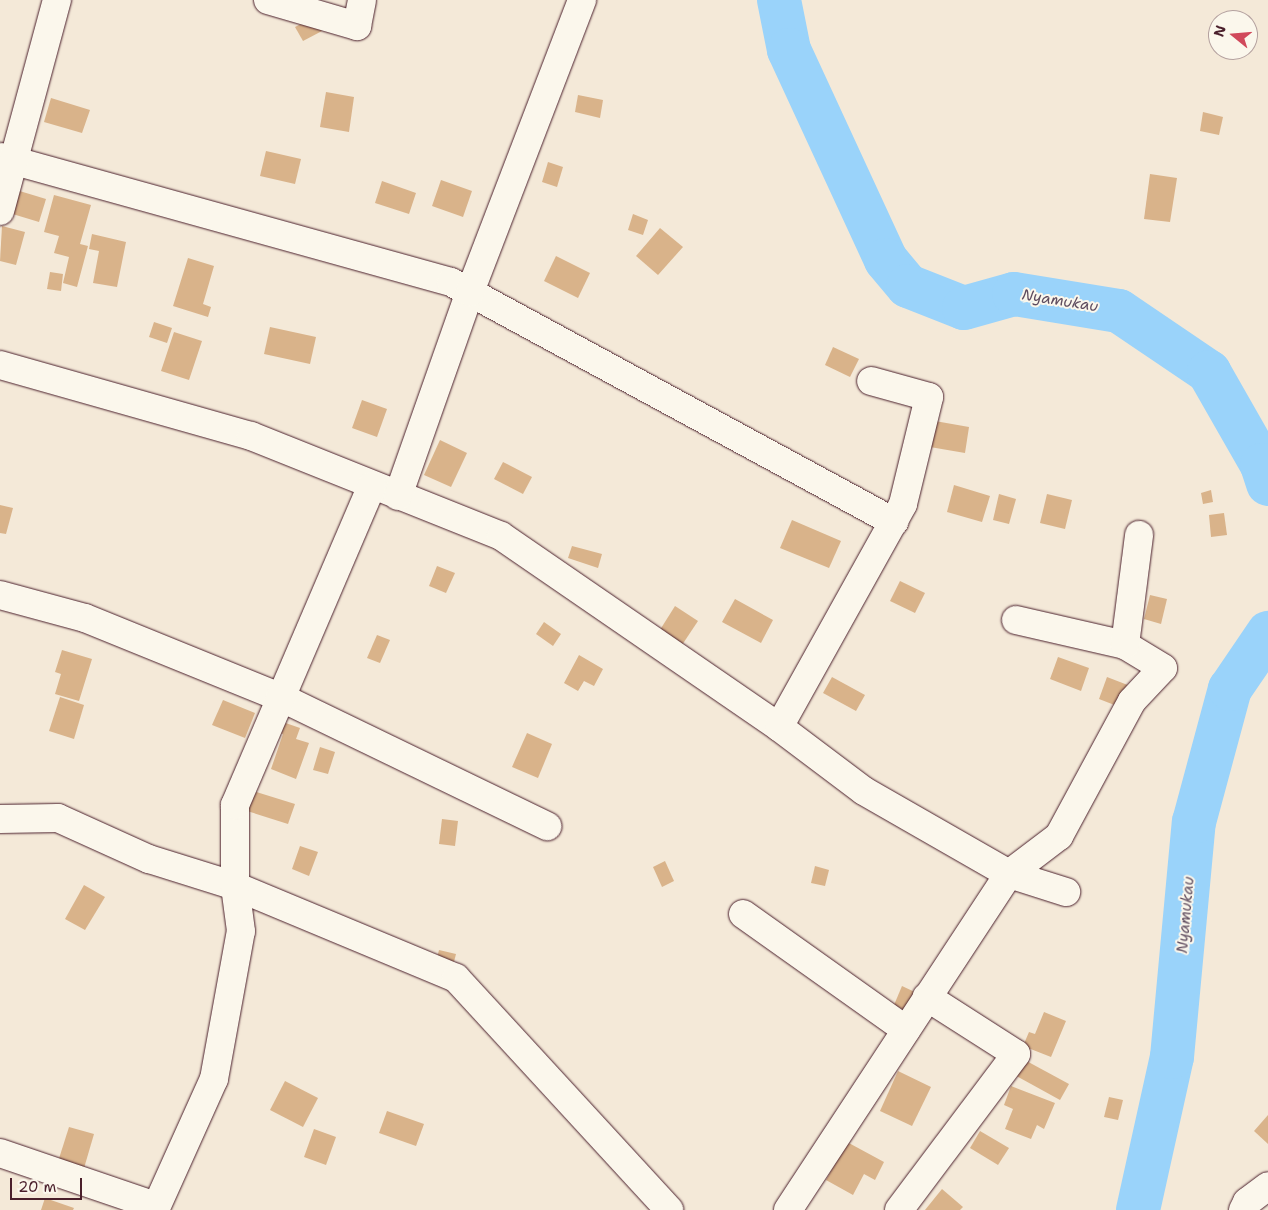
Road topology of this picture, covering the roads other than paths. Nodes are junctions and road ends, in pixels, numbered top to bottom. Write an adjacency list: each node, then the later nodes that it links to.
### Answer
1 (57, 0): 5 (street)
2 (268, 0): 4 (street)
3 (582, 0): 7 (street)
4 (359, 13)
5 (7, 159): 6 (street); 7 (street)
6 (0, 211)
7 (470, 292): 11 (street); 12 (street)
8 (0, 365): 10 (street)
9 (870, 381): 12 (street)
10 (372, 486): 11 (street); 17 (street)
11 (398, 496): 18 (street)
12 (894, 522): 18 (street)
13 (1139, 535): 16 (street)
14 (0, 595): 17 (street)
15 (1016, 620): 16 (street)
16 (1125, 645): 21 (street)
17 (280, 696): 20 (street); 22 (street)
18 (779, 727): 21 (street)
19 (0, 819): 22 (street)
20 (546, 826)
21 (1008, 874): 23 (street); 25 (street)
22 (236, 886): 29 (street); 31 (street)
23 (1066, 892)
24 (743, 914): 26 (street)
25 (927, 997): 26 (street); 32 (street)
26 (906, 1030): 30 (street)
27 (0, 1154): 29 (street)
28 (1268, 1186): 33 (street)
29 (155, 1208)
30 (791, 1209)
31 (669, 1210)
32 (899, 1210)
33 (1243, 1210)

